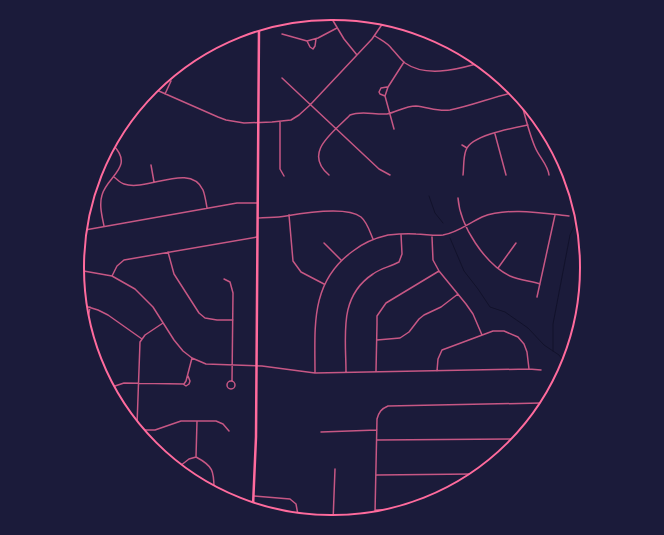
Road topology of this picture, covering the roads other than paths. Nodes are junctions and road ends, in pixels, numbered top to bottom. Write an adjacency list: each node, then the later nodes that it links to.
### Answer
1 (332, 20): 3 (street)
2 (382, 25): 6 (street)
3 (337, 28): 7 (street); 9 (street)
4 (259, 31): 23 (main road)
5 (282, 34): 8 (street)
6 (375, 36): 9 (street); 10 (street)
7 (316, 39): 8 (street); 8 (street)
8 (307, 41)
9 (357, 55): 19 (street)
10 (404, 62): 11 (street); 14 (street)
11 (474, 65)
12 (282, 78): 19 (street)
13 (171, 81): 16 (street)
14 (387, 87): 18 (street); 18 (street)
15 (158, 91): 16 (street)
16 (165, 94): 23 (street)
17 (509, 94): 21 (street)
18 (385, 96): 21 (street)
19 (310, 105): 22 (street); 25 (street)
20 (524, 112): 24 (street)
21 (389, 114): 25 (street); 26 (street)
22 (280, 122): 23 (street); 37 (street)
23 (259, 123): 41 (main road)
24 (528, 124): 27 (street); 36 (street)
25 (336, 129): 32 (street); 33 (street)
26 (394, 129)
27 (495, 134): 30 (street); 35 (street)
28 (462, 145): 30 (street)
29 (116, 148): 38 (street)
30 (467, 148): 34 (street)
31 (152, 165): 39 (street)
32 (328, 175)
33 (390, 175)
34 (463, 175)
35 (506, 175)
36 (549, 175)
37 (284, 176)
38 (114, 177): 39 (street); 47 (street)
39 (154, 182): 42 (street)
40 (458, 198): 48 (street)
41 (258, 203): 42 (street); 46 (main road)
42 (207, 208): 47 (street)
43 (555, 214): 45 (street); 48 (street); 64 (street)
44 (289, 215): 46 (street); 53 (street); 63 (street)
45 (569, 216)
46 (258, 218): 52 (main road)
47 (104, 226): 49 (street)
48 (466, 226): 51 (street); 58 (street)
49 (88, 229)
50 (400, 234): 51 (street); 53 (street); 81 (street)
51 (432, 236): 59 (street)
52 (257, 237): 56 (street); 76 (main road)
53 (373, 239): 57 (street)
54 (324, 242): 57 (street)
55 (516, 243): 58 (street)
56 (168, 252): 61 (street); 69 (street)
57 (341, 260): 63 (street)
58 (498, 268): 64 (street)
59 (439, 270): 65 (street); 73 (street)
60 (84, 271): 61 (street)
61 (112, 276): 70 (street)
62 (224, 279): 69 (street)
63 (324, 284): 82 (street)
64 (540, 284): 66 (street)
65 (458, 294): 71 (street); 73 (street)
66 (537, 297)
67 (90, 308): 68 (street); 72 (street)
68 (89, 315)
69 (233, 320): 75 (street)
70 (163, 323): 72 (street); 74 (street)
71 (482, 335): 77 (street); 80 (street)
72 (142, 340): 85 (street)
73 (376, 340): 79 (street)
74 (192, 358): 75 (street); 83 (street)
75 (232, 366): 76 (street); 84 (street)
76 (256, 366): 82 (street); 103 (main road)
77 (528, 369): 78 (street); 80 (street)
78 (541, 370)
79 (376, 371): 80 (street); 81 (street)
80 (437, 371)
81 (346, 372): 82 (street)
82 (315, 373)
83 (188, 376): 86 (street); 86 (street)
84 (232, 381)
85 (138, 383): 86 (street); 87 (street); 89 (street)
86 (183, 384)
87 (115, 386)
88 (539, 403): 92 (street)
89 (137, 419)
90 (197, 421): 91 (street); 93 (street); 97 (street)
91 (145, 430)
92 (377, 430): 94 (street); 96 (street)
93 (229, 431)
94 (322, 432)
95 (511, 439): 96 (street)
96 (377, 440): 101 (street)
97 (196, 456): 98 (street); 102 (street)
98 (182, 465)
99 (334, 469): 108 (street)
100 (468, 474): 101 (street)
101 (376, 475): 105 (street)
102 (214, 485)
103 (254, 496): 104 (main road); 107 (street)
104 (253, 502)
105 (375, 510): 106 (street)
106 (380, 510)
107 (298, 513)
108 (333, 515)

